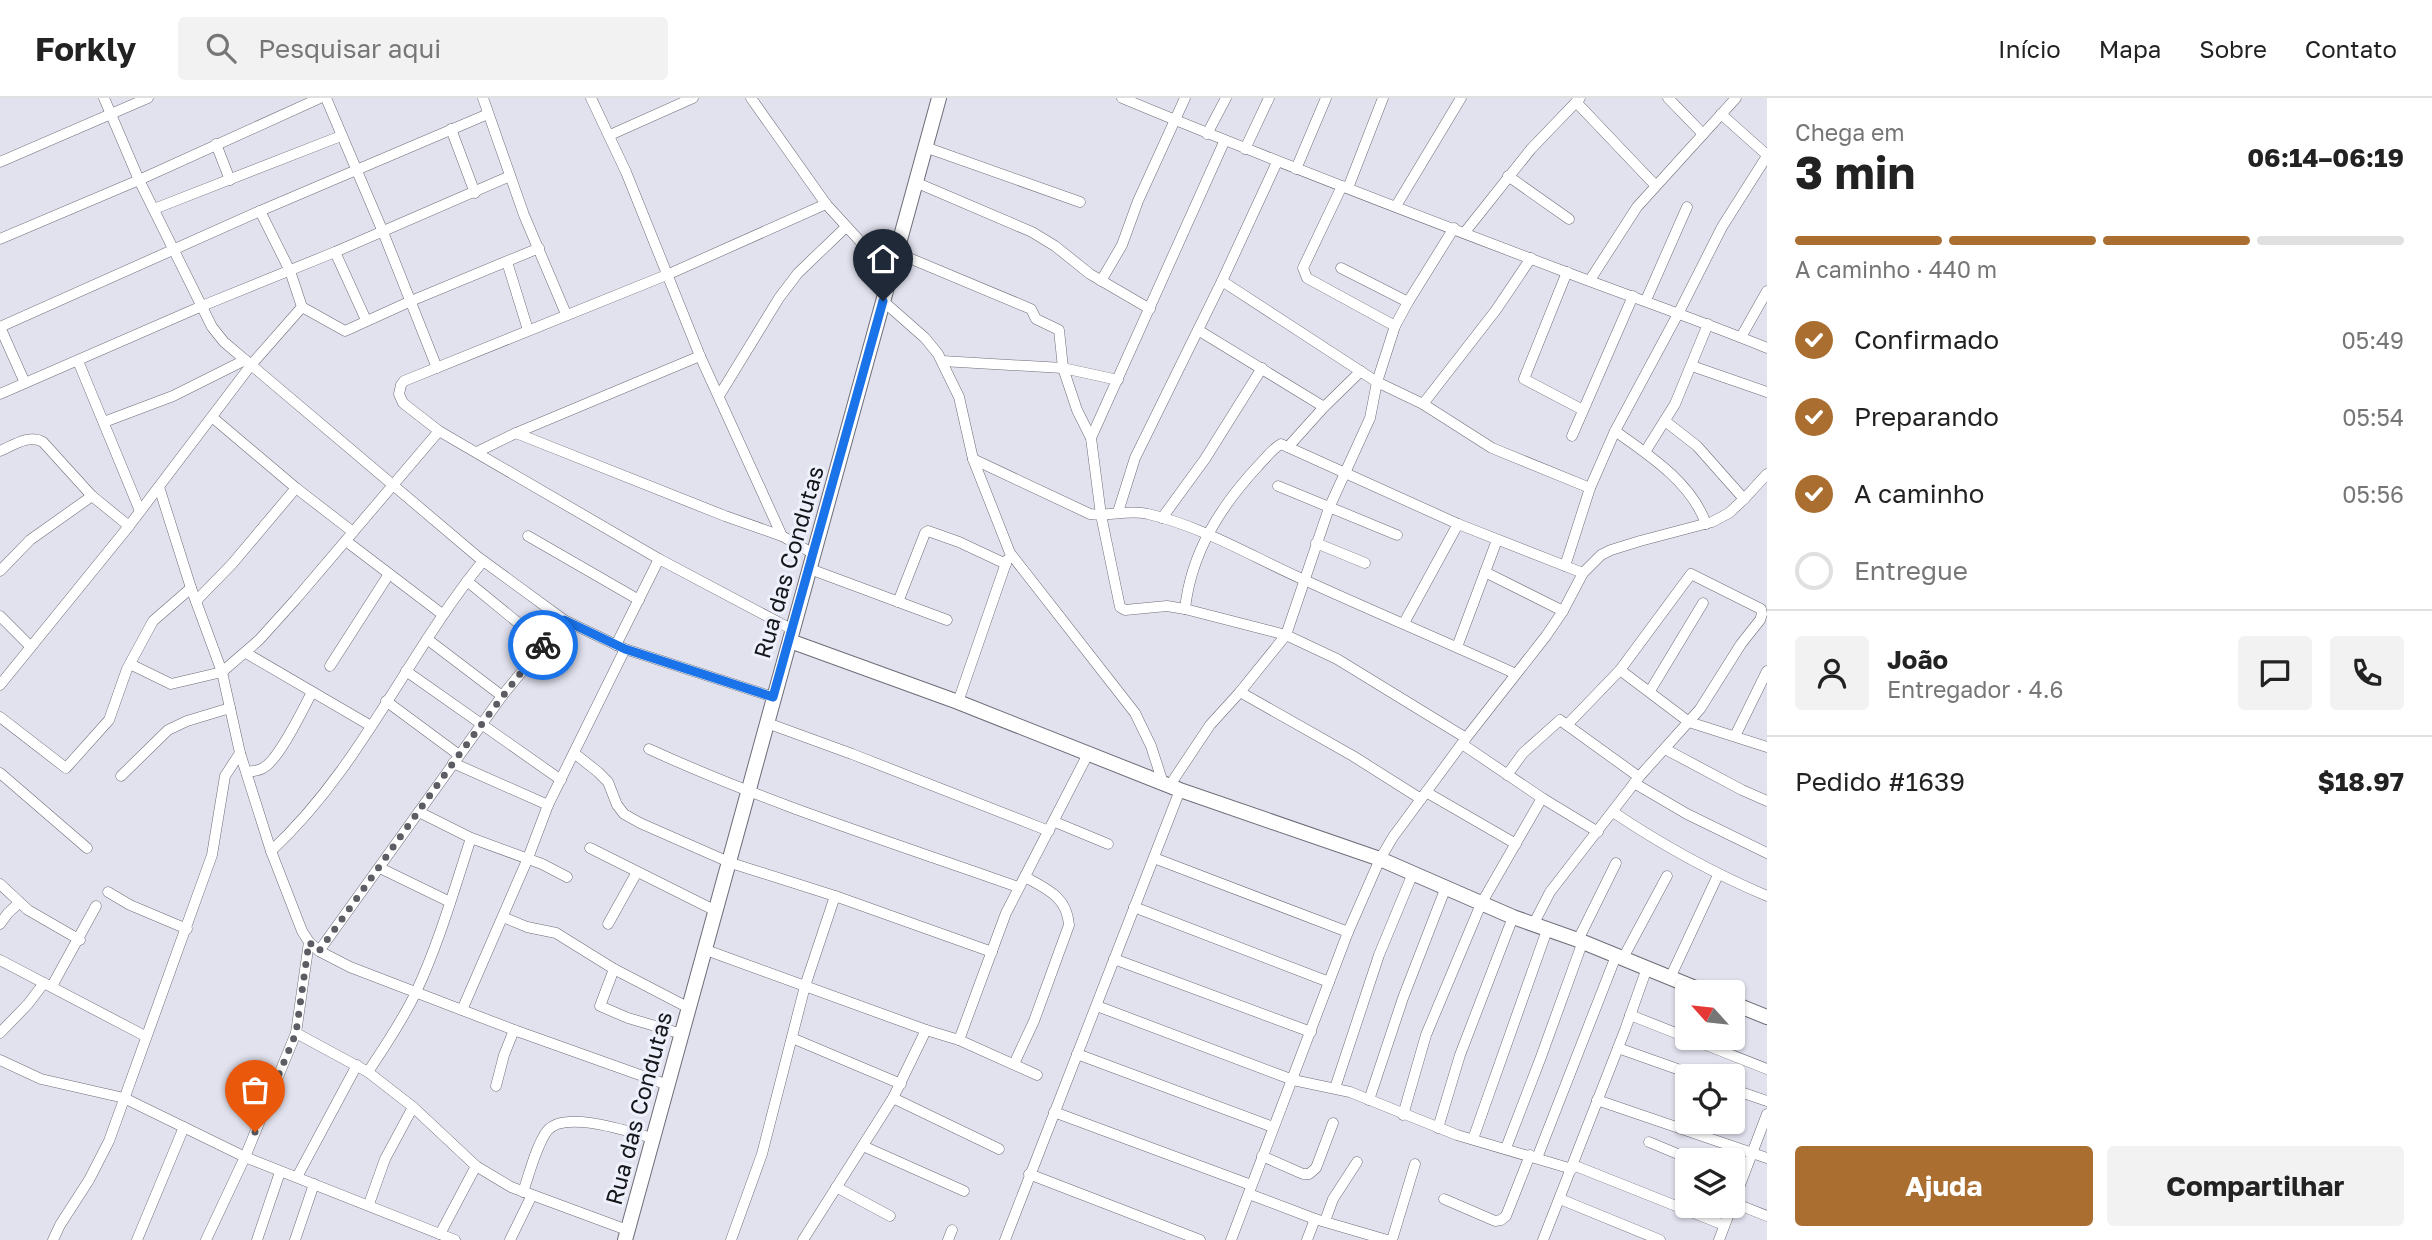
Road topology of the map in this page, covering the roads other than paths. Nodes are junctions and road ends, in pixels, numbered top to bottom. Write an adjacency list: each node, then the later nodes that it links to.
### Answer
1 (104, 98): 20 (street)
2 (148, 98): 20 (street)
3 (320, 98): 30 (street)
4 (326, 98): 28 (street)
5 (483, 98): 21 (street)
6 (591, 98): 27 (street)
7 (693, 98): 27 (street)
8 (751, 98): 47 (street)
9 (939, 98): 31 (street, Rua das Condutas)
10 (1122, 98): 23 (street)
11 (1185, 98): 23 (street)
12 (1226, 98): 25 (street)
13 (1269, 98): 32 (street)
14 (1325, 98): 37 (street)
15 (1383, 98): 44 (street)
16 (1461, 98): 48 (street)
17 (1668, 98): 26 (street)
18 (1736, 98): 22 (street)
19 (1578, 100): 39 (street); 43 (street)
20 (111, 114): 34 (street); 40 (street)
21 (488, 114): 24 (street); 38 (street)
22 (1721, 114): 26 (street); 33 (street)
23 (1175, 120): 25 (street); 70 (street)
24 (451, 129): 36 (street); 45 (street)
25 (1207, 134): 29 (street)
26 (1703, 134): 43 (street)
27 (610, 135): 67 (street)
28 (341, 136): 36 (street); 41 (street)
29 (1224, 142): 32 (street); 80 (street)
30 (216, 144): 40 (street); 41 (street)
31 (925, 147): 42 (street, Rua das Condutas); 46 (street)
32 (1245, 149): 35 (street)
33 (1767, 155): 81 (street)
34 (0, 162)
35 (1277, 162): 37 (street); 71 (street)
36 (356, 169): 51 (street); 55 (street)
37 (1296, 169): 44 (street)
38 (510, 176): 45 (street); 58 (street)
39 (1508, 176): 52 (street); 56 (street)
40 (139, 180): 50 (street); 57 (street)
41 (230, 180): 50 (street)
42 (915, 182): 61 (street, Rua das Condutas); 70 (street)
43 (1655, 185): 69 (street)
44 (1345, 187): 48 (street); 85 (street)
45 (475, 193): 55 (street)
46 (1080, 202)
47 (826, 204): 53 (street); 67 (street)
48 (1396, 206): 54 (street)
49 (1687, 207): 74 (street)
50 (154, 209): 59 (street)
51 (260, 211): 59 (street); 65 (street)
52 (1569, 219)
53 (846, 227): 68 (street); 105 (street)
54 (1454, 228): 56 (street); 77 (street)
55 (383, 232): 60 (street); 75 (street)
56 (1465, 232): 62 (street)
57 (0, 239)
58 (539, 248): 63 (street); 82 (street)
59 (175, 250): 78 (street); 86 (street)
60 (335, 252): 65 (street); 83 (street)
61 (897, 253): 68 (street, Rua das Condutas); 97 (street)
62 (1531, 258): 66 (street); 106 (street)
63 (507, 262): 75 (street); 87 (street)
64 (1340, 268): 77 (street)
65 (290, 271): 78 (street); 79 (street)
66 (1567, 272): 69 (street); 108 (street)
67 (669, 274): 82 (street); 91 (street)
68 (890, 274): 76 (street, Rua das Condutas)
69 (1590, 280): 73 (street)
70 (1101, 281): 80 (street)
71 (1222, 281): 88 (street); 99 (street)
72 (1767, 291): 89 (street)
73 (1633, 296): 74 (street); 108 (street)
74 (1646, 300): 81 (street)
75 (411, 301): 83 (street); 96 (street)
76 (883, 301): 93 (street); 147 (street, Rua das Condutas)
77 (1408, 302): 85 (street)
78 (202, 306): 92 (street); 94 (street)
79 (302, 307): 83 (street); 94 (street)
80 (1150, 309): 100 (street)
81 (1679, 312): 84 (street); 113 (street)
82 (566, 314): 87 (street)
83 (366, 320)
84 (1708, 324): 89 (street); 95 (street)
85 (1395, 326): 101 (street)
86 (0, 327): 102 (street)
87 (528, 330): 96 (street)
88 (1198, 330): 98 (street); 133 (street)
89 (1741, 337): 90 (street)
90 (1767, 348)
91 (701, 356): 105 (street); 114 (street)
92 (78, 361): 102 (street); 111 (street)
93 (942, 361): 97 (street); 121 (street)
94 (248, 363): 109 (street); 111 (street); 126 (street)
95 (1692, 366): 103 (street); 110 (street)
96 (437, 368): 112 (street)
97 (1063, 368): 100 (street); 116 (street)
98 (1262, 368): 107 (street); 135 (street)
99 (1361, 371): 101 (street); 107 (street)
100 (1118, 380): 116 (street)
101 (1377, 382): 106 (street); 122 (street)
102 (25, 383): 104 (street)
103 (1767, 392)
104 (0, 394)
105 (719, 396): 142 (street)
106 (1423, 404): 128 (street)
107 (1324, 407): 117 (street)
108 (1583, 410): 115 (street)
109 (212, 417): 124 (street); 127 (street)
110 (1665, 421): 120 (street); 130 (street)
111 (104, 422): 132 (street)
112 (439, 430): 119 (street); 126 (street)
113 (1615, 431): 120 (street); 128 (street)
114 (516, 433): 119 (street); 142 (street)
115 (1572, 436)
116 (1091, 438): 134 (street)
117 (1288, 447): 122 (street); 139 (street)
118 (0, 452): 129 (street)
119 (477, 452): 148 (street)
120 (1644, 452): 137 (street)
121 (973, 459): 134 (street); 146 (street)
122 (1346, 473): 131 (street); 136 (street)
123 (1764, 481): 130 (street)
124 (159, 486): 132 (street); 160 (street)
125 (1278, 486): 131 (street)
126 (393, 487): 140 (street); 149 (street)
127 (296, 488): 140 (street); 162 (street)
128 (1590, 488): 152 (street)
129 (92, 496): 138 (street); 154 (street)
130 (1744, 499): 137 (street)
131 (1329, 508): 143 (street); 145 (street)
132 (140, 511): 138 (street)
133 (1118, 512): 134 (street); 135 (street)
134 (1101, 515): 165 (street)
135 (1162, 518): 139 (street)
136 (1458, 524): 144 (street); 172 (street)
137 (1706, 524): 156 (street)
138 (129, 526): 177 (street)
139 (1206, 534): 158 (street); 165 (street)
140 (349, 536): 157 (street); 180 (street)
141 (528, 536): 161 (street)
142 (782, 536): 147 (street)
143 (1397, 536)
144 (1497, 540): 152 (street); 155 (street)
145 (1316, 543): 150 (street); 158 (street)
146 (1010, 553): 151 (street); 218 (street)
147 (814, 554): 153 (street, Rua das Condutas)
148 (659, 559): 161 (street); 174 (street)
149 (483, 561): 159 (street); 169 (street)
150 (1365, 563)
151 (1006, 564): 163 (street); 195 (street)
152 (1564, 566): 156 (street)
153 (810, 569): 163 (street); 174 (street, Rua das Condutas)
154 (0, 571)
155 (1485, 572): 166 (street); 179 (street)
156 (1583, 573): 166 (street)
157 (389, 574): 167 (street); 182 (street)
158 (1304, 580): 172 (street); 173 (street)
159 (467, 581): 167 (street); 176 (street)
160 (191, 587): 162 (street); 181 (street)
161 (639, 600): 178 (street)
162 (196, 601): 186 (street)
163 (898, 601): 170 (street)
164 (1703, 603): 189 (street)
165 (1185, 609): 173 (street)
166 (1563, 611): 187 (street)
167 (442, 614): 175 (street)
168 (0, 617): 177 (street)
169 (564, 620): 176 (street); 178 (street)
170 (947, 620)
171 (1764, 621): 183 (street); 198 (street)
172 (1404, 623): 179 (street)
173 (1286, 635): 191 (street); 204 (street)
174 (791, 636): 193 (street, Rua das Condutas); 195 (street)
175 (427, 639): 184 (street); 192 (street)
176 (544, 644): 192 (street)
177 (30, 646): 188 (street)
178 (621, 647): 193 (street); 210 (street)
179 (1457, 647): 187 (street)
180 (246, 653): 186 (street); 190 (street)
181 (130, 664): 186 (street); 197 (street)
182 (330, 666)
183 (1620, 670): 189 (street); 201 (street)
184 (406, 671): 194 (street); 199 (street)
185 (1767, 671): 203 (street)
186 (222, 672): 196 (street)
187 (1516, 674): 204 (street)
188 (0, 685)
189 (1650, 691): 198 (street)
190 (312, 692): 202 (street); 212 (street)
191 (1240, 692): 218 (street); 220 (street)
192 (502, 696): 199 (street)
193 (773, 697): 200 (street, Rua das Condutas)
194 (386, 701): 202 (street); 211 (street)
195 (958, 702): 208 (street)
196 (230, 708): 209 (street); 215 (street)
197 (0, 717)
198 (1689, 722): 203 (street); 207 (street)
199 (482, 723): 211 (street); 216 (street)
200 (767, 723): 219 (street, Rua das Condutas); 227 (street)
201 (1567, 724): 214 (street); 217 (street)
202 (371, 726): 234 (street)
203 (1735, 736): 205 (street)
204 (1464, 741): 214 (street); 220 (street)
205 (1767, 747)
206 (649, 749): 219 (street)
207 (1665, 749): 217 (street); 222 (street)
208 (1089, 752): 218 (street); 226 (street)
209 (240, 753): 212 (street); 265 (street)
210 (574, 753): 216 (street); 239 (street)
211 (456, 759): 223 (street); 224 (street)
212 (247, 772): 234 (street)
213 (0, 773): 232 (street)
214 (1507, 775): 221 (street)
215 (121, 776)
216 (561, 780): 223 (street)
217 (1636, 780): 225 (street); 235 (street)
218 (1171, 786): 237 (street); 238 (street)
219 (748, 792): 239 (street, Rua das Condutas); 249 (street)
220 (1423, 796): 231 (street); 238 (street)
221 (1542, 798): 228 (street); 231 (street)
222 (1767, 801)
223 (548, 805): 236 (street)
224 (419, 812): 229 (street); 241 (street)
225 (1613, 812): 228 (street); 244 (street)
226 (1055, 822): 227 (street); 230 (street)
227 (1049, 831): 247 (street)
228 (1598, 832): 264 (street)
229 (471, 838): 236 (street); 254 (street)
230 (1108, 844)
231 (1516, 844): 256 (street)
232 (87, 848)
233 (590, 848): 242 (street)
234 (271, 850): 269 (street)
235 (1767, 853)
236 (528, 858): 246 (street); 260 (street)
237 (1154, 858): 258 (street); 266 (street)
238 (1380, 859): 243 (street); 266 (street)
239 (731, 863): 252 (street); 259 (street, Rua das Condutas)
240 (1616, 863): 268 (street)
241 (380, 868): 254 (street); 271 (street)
242 (636, 872): 259 (street); 262 (street)
243 (1413, 873): 250 (street); 312 (street)
244 (1718, 875): 253 (street); 278 (street)
245 (1667, 876): 273 (street)
246 (567, 877)
247 (1026, 877): 249 (street); 302 (street)
248 (0, 884): 255 (street)
249 (1018, 887): 272 (street)
250 (1446, 887): 256 (street); 316 (street)
251 (108, 892): 265 (street)
252 (835, 896): 272 (street); 282 (street)
253 (1767, 896)
254 (450, 902): 283 (street)
255 (19, 904): 263 (street); 267 (street)
256 (1481, 904): 261 (street); 322 (street)
257 (96, 906): 267 (street)
258 (1134, 907): 274 (street); 280 (street)
259 (716, 911): 270 (street, Rua das Condutas)
260 (503, 917): 277 (street); 287 (street)
261 (1513, 917): 264 (street); 326 (street)
262 (608, 924)
263 (0, 925)
264 (1540, 927): 268 (street); 328 (street)
265 (187, 929): 296 (street)
266 (1348, 932): 280 (street)
267 (80, 940): 281 (street)
268 (1581, 941): 273 (street); 331 (street)
269 (309, 942): 271 (street); 294 (street)
270 (706, 950): 282 (street); 285 (street, Rua das Condutas)
271 (319, 951): 283 (street)
272 (992, 951): 298 (street)
273 (1620, 957): 276 (street); 336 (street)
274 (1114, 959): 284 (street); 292 (street)
275 (0, 960): 281 (street)
276 (1647, 968): 278 (street); 288 (street)
277 (614, 969): 285 (street); 295 (street)
278 (1670, 978): 279 (street)
279 (1675, 980)
280 (1329, 982): 292 (street)
281 (48, 985): 293 (street); 296 (street)
282 (805, 986): 291 (street); 297 (street)
283 (416, 992): 287 (street); 306 (street)
284 (1097, 1006): 300 (street); 308 (street)
285 (689, 1008): 295 (street, Rua das Condutas)
286 (1745, 1008): 289 (street)
287 (462, 1010): 290 (street)
288 (1630, 1015): 299 (street); 305 (street)
289 (1767, 1017)
290 (514, 1030): 310 (street); 311 (street)
291 (926, 1030): 298 (street); 309 (street)
292 (1311, 1032): 308 (street)
293 (0, 1033)
294 (296, 1033): 303 (street); 337 (street)
295 (682, 1034): 310 (street, Rua das Condutas)
296 (145, 1036): 314 (street)
297 (792, 1038): 309 (street); 370 (street)
298 (959, 1040): 302 (street)
299 (1618, 1048): 304 (street); 317 (street)
300 (1077, 1054): 320 (street); 325 (street)
301 (0, 1060): 314 (street)
302 (1014, 1064): 307 (street)
303 (357, 1065): 306 (street); 346 (street)
304 (1675, 1068)
305 (1767, 1069)
306 (368, 1072): 319 (street)
307 (1037, 1075)
308 (1293, 1080): 312 (street); 325 (street)
309 (901, 1084): 315 (street)
310 (668, 1085): 327 (street, Rua das Condutas)
311 (496, 1086)
312 (1335, 1088): 316 (street)
313 (1745, 1093): 318 (street)
314 (124, 1098): 324 (street); 363 (street)
315 (893, 1098): 330 (street); 332 (street)
316 (1369, 1100): 322 (street)
317 (1597, 1100): 333 (street); 343 (street)
318 (1767, 1101)
319 (413, 1107): 342 (street); 354 (street)
320 (1054, 1112): 345 (street); 349 (street)
321 (1767, 1114): 333 (street)
322 (1403, 1115): 326 (street)
323 (1333, 1123): 335 (street)
324 (184, 1127): 337 (street); 364 (street)
325 (1273, 1127): 335 (street)
326 (1438, 1128): 328 (street)
327 (652, 1138): 351 (street); 362 (street, Rua das Condutas)
328 (1473, 1139): 331 (street)
329 (1648, 1142): 334 (street)
330 (863, 1146): 348 (street); 350 (street)
331 (1506, 1148): 336 (street)
332 (999, 1149)
333 (1752, 1152): 338 (street); 341 (street)
334 (1675, 1153)
335 (1262, 1156): 349 (street)
336 (1534, 1156): 343 (street); 352 (street)
337 (245, 1157): 344 (street); 365 (street)
338 (1767, 1158)
339 (1357, 1162): 359 (street)
340 (1415, 1164): 376 (street)
341 (1745, 1165)
342 (476, 1166): 351 (street); 361 (street)
343 (1572, 1167): 353 (street); 360 (street)
344 (279, 1171): 346 (street); 366 (street)
345 (1029, 1174): 372 (street); 373 (street)
346 (297, 1177): 347 (street)
347 (314, 1184): 354 (street); 367 (street)
348 (836, 1187): 356 (street); 371 (street)
349 (1250, 1189): 359 (street); 374 (street)
350 (964, 1191)
351 (527, 1194): 362 (street); 369 (street)
352 (1444, 1199)
353 (1560, 1199): 377 (street); 378 (street)
354 (369, 1204): 361 (street)
355 (1745, 1207): 357 (street)
356 (890, 1216)
357 (1767, 1216)
358 (1727, 1218): 360 (street)
359 (1320, 1220): 375 (street); 376 (street)
360 (1724, 1225): 379 (street)
361 (440, 1234): 368 (street)
362 (626, 1235)
363 (53, 1240)
364 (137, 1240)
365 (206, 1240)
366 (257, 1240)
367 (295, 1240)
368 (455, 1240)
369 (510, 1240)
370 (731, 1240)
371 (803, 1240)
372 (1005, 1240)
373 (1199, 1240)
374 (1231, 1240)
375 (1307, 1240)
376 (1390, 1240)
377 (1543, 1240)
378 (1660, 1240)
379 (1719, 1240)

